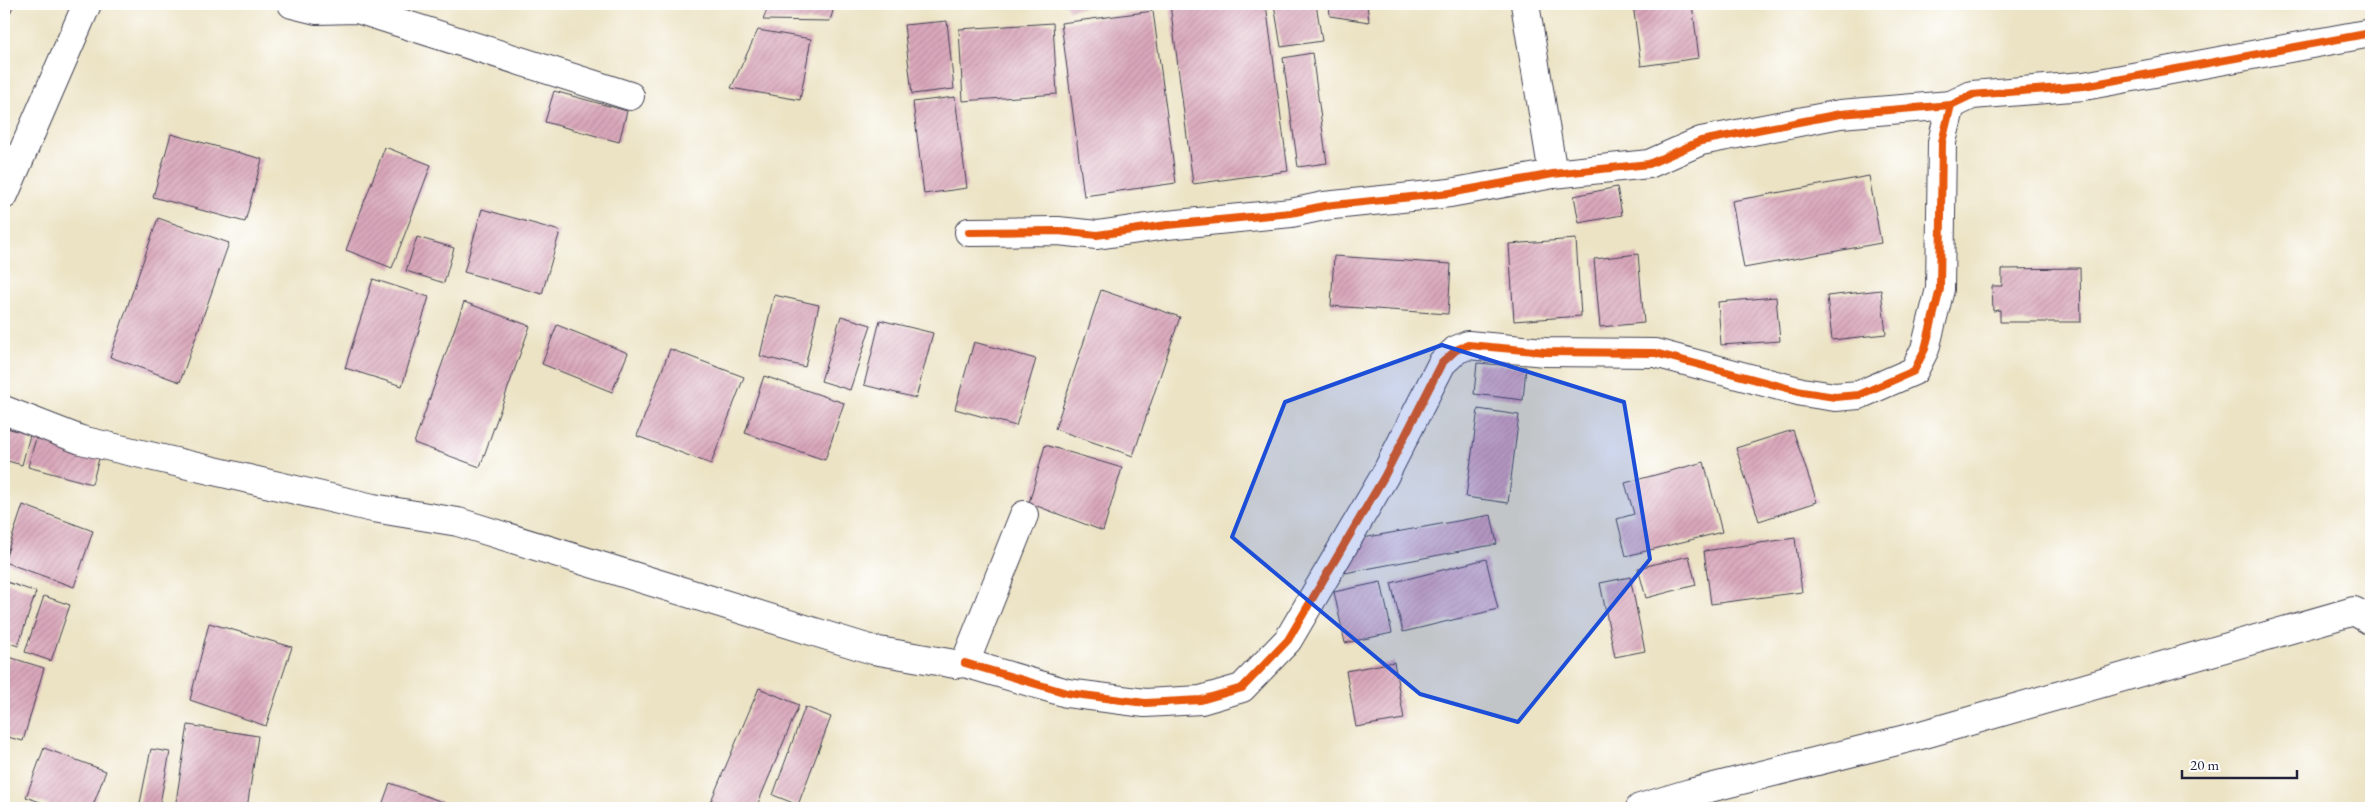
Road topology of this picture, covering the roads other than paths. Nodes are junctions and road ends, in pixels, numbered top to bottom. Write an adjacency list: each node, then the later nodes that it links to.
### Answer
1 (87, 4): 8 (street)
2 (292, 4): 5 (street)
3 (1525, 4): 7 (street)
4 (2371, 33): 6 (street)
5 (630, 96)
6 (1950, 105): 7 (street); 13 (street)
7 (1553, 174): 9 (street)
8 (4, 195)
9 (969, 232)
10 (4, 410): 13 (street)
11 (1024, 515): 13 (street)
12 (2371, 621): 14 (street)
13 (965, 663)
14 (1640, 808)

